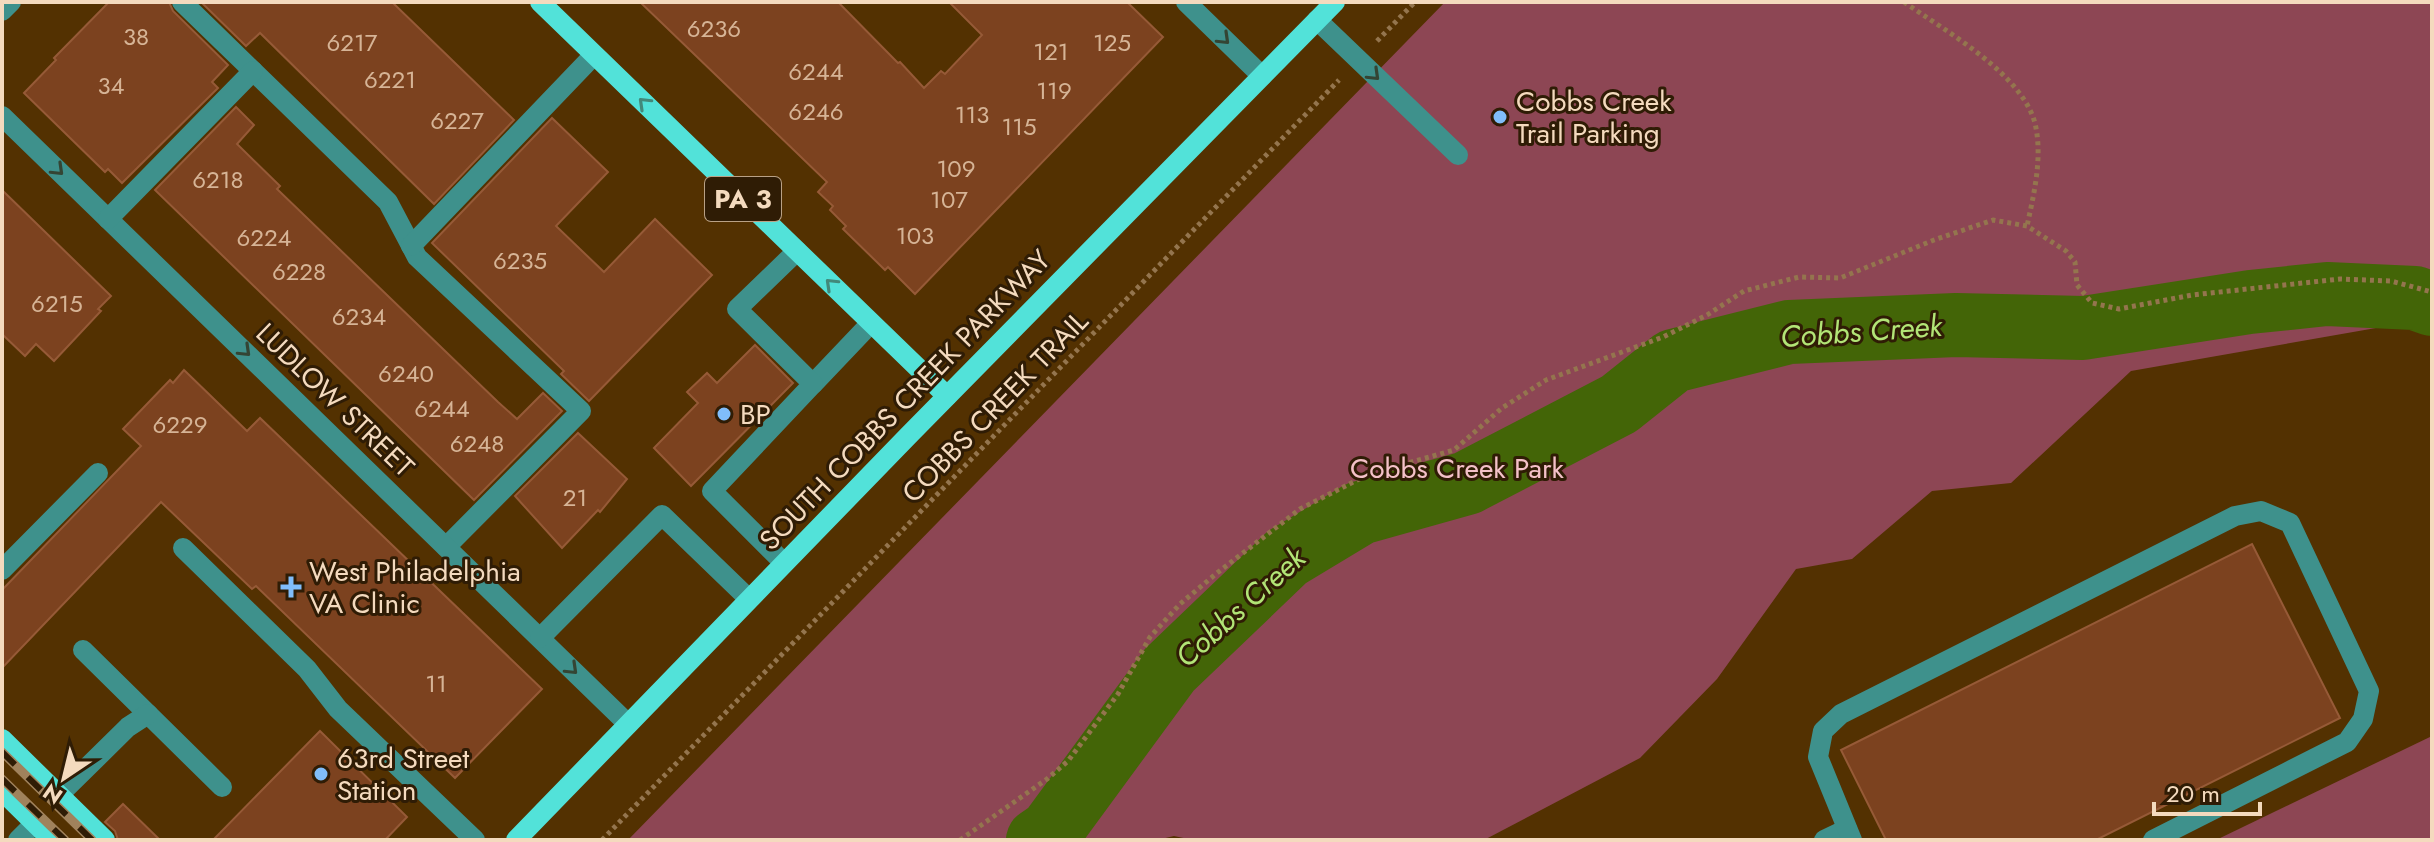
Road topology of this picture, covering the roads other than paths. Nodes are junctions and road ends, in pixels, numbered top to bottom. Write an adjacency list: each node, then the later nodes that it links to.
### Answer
1 (11, 2): 6 (street)
2 (182, 2): 9 (street)
3 (540, 2): 8 (main road, PA 3)
4 (1186, 2): 10 (street, one-way to 10)
5 (1335, 2): 7 (main road, SOUTH COBBS CREEK PARKWAY)
6 (2, 11)
7 (1317, 20): 10 (main road, SOUTH COBBS CREEK PARKWAY); 12 (street, one-way to 12)
8 (594, 55): 14 (street); 15 (main road, PA 3, one-way to 8)
9 (253, 71): 13 (street); 14 (street)
10 (1262, 76): 18 (main road, SOUTH COBBS CREEK PARKWAY)
11 (2, 116): 13 (street, LUDLOW STREET, one-way to 13)
12 (1458, 155)
13 (108, 219): 20 (street, LUDLOW STREET, one-way to 20)
14 (411, 246): 20 (street)
15 (797, 251): 16 (main road, PA 3, one-way to 15); 17 (street)
16 (871, 323): 17 (street); 18 (main road, PA 3)
17 (813, 384): 22 (street)
18 (947, 396): 22 (main road, SOUTH COBBS CREEK PARKWAY)
19 (98, 473): 23 (street)
20 (446, 547): 25 (street, LUDLOW STREET)
21 (183, 548): 38 (street)
22 (784, 563): 24 (main road, SOUTH COBBS CREEK PARKWAY)
23 (2, 570)
24 (749, 599): 25 (street); 28 (main road, SOUTH COBBS CREEK PARKWAY)
25 (540, 638): 28 (street, LUDLOW STREET, one-way to 28)
26 (83, 650): 27 (street)
27 (148, 714): 30 (street); 32 (street)
28 (628, 724): 39 (main road, SOUTH COBBS CREEK PARKWAY)
29 (2, 739): 32 (main road)
30 (222, 787)
31 (2, 791): 33 (main road)
32 (59, 795): 37 (main road)
33 (35, 823): 35 (street); 36 (main road)
34 (1849, 834): 40 (street); 41 (street)
35 (18, 840)
36 (52, 840)
37 (105, 840)
38 (475, 840)
39 (516, 840)
40 (1824, 840)
41 (2153, 840)

